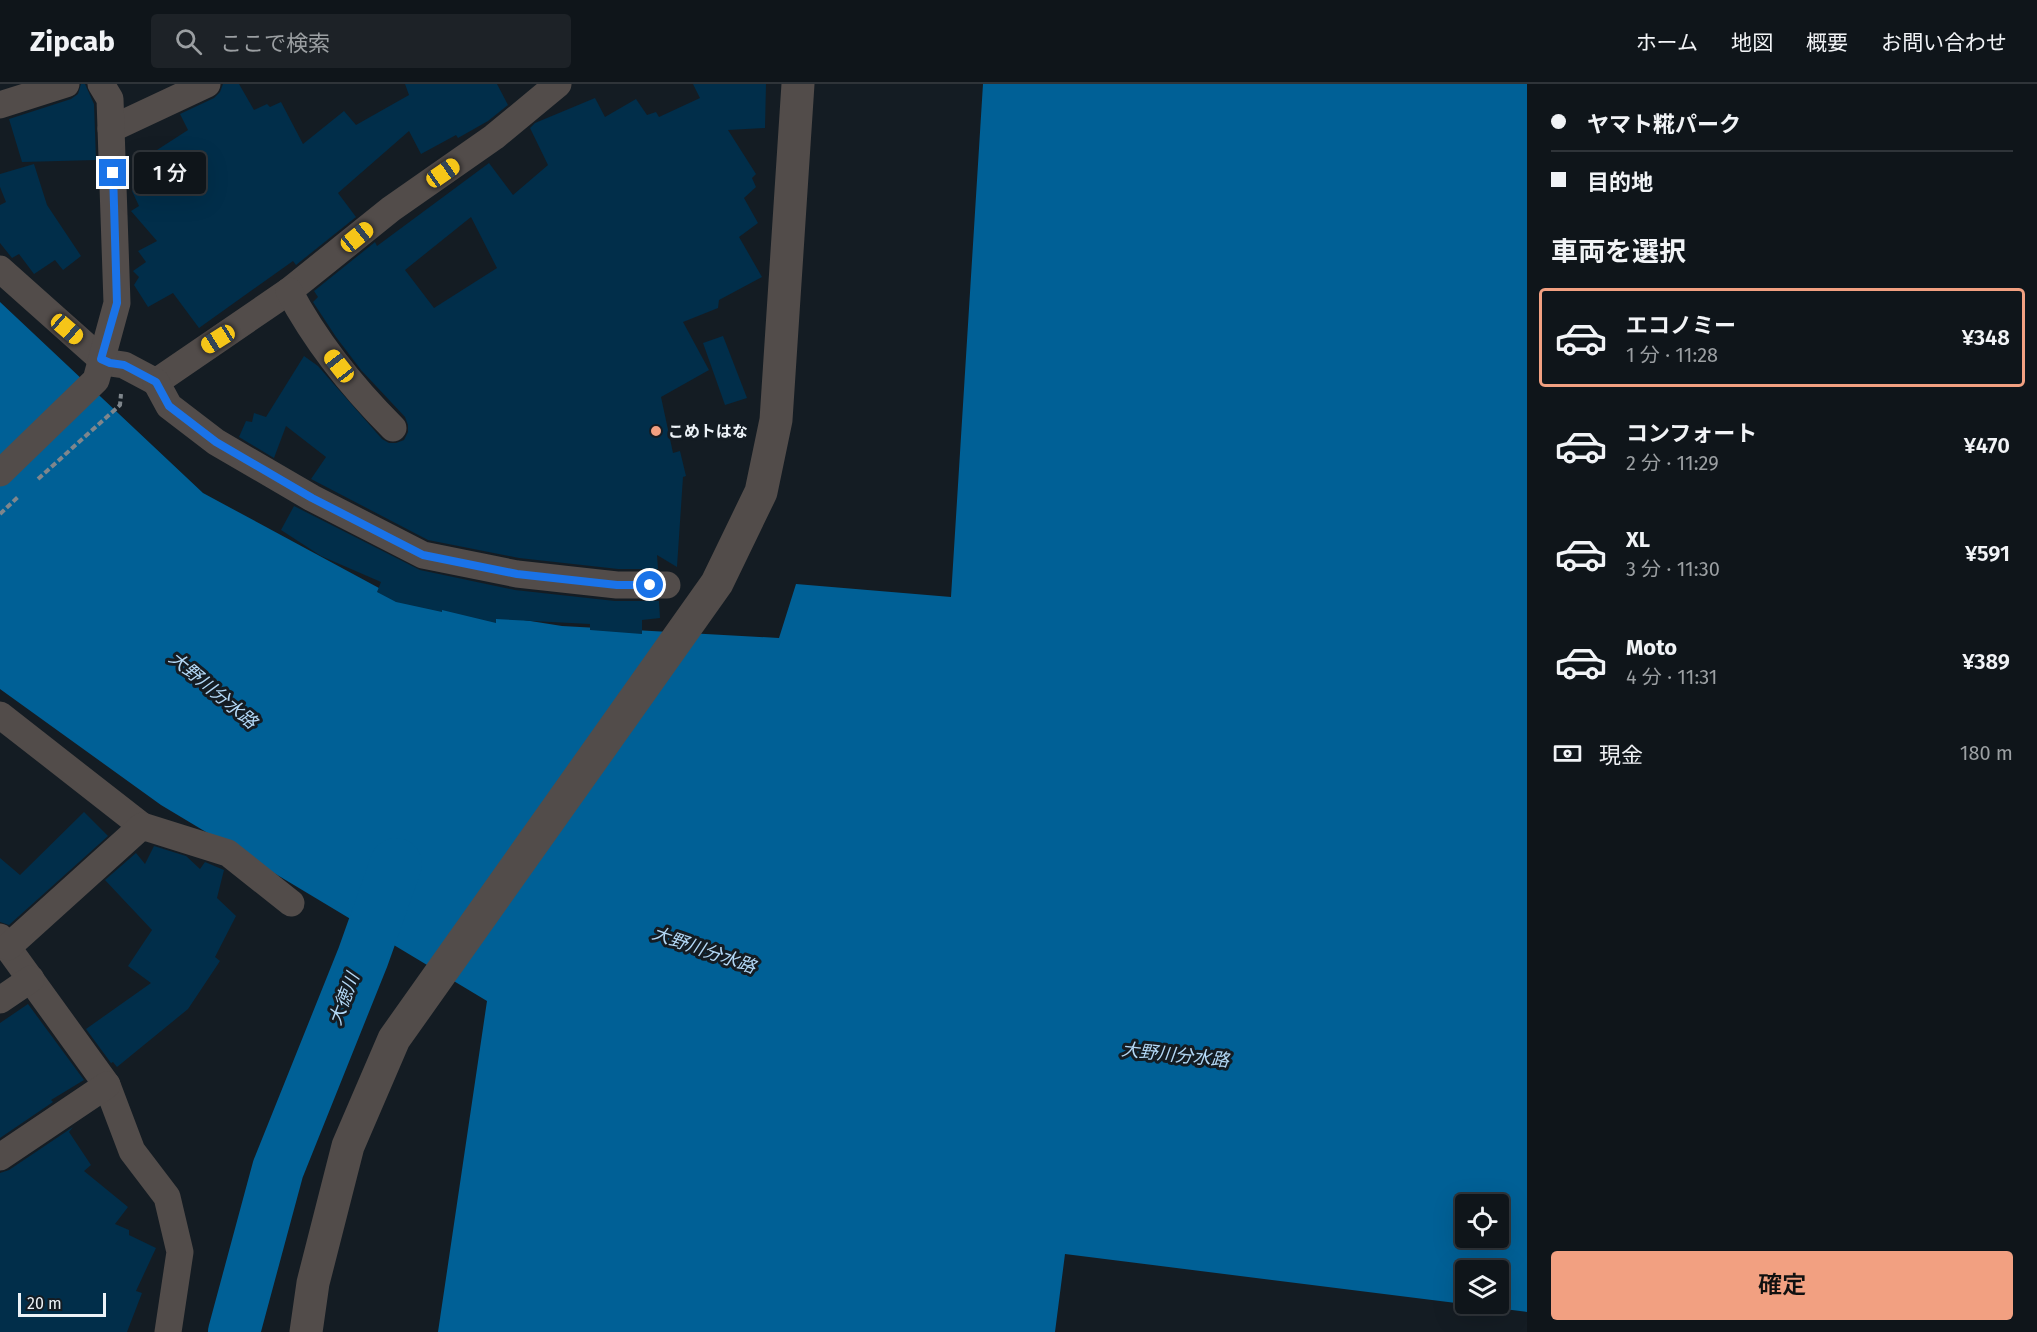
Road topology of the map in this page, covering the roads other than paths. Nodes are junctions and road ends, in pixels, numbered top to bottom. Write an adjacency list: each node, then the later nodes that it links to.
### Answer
1 (66, 84): 6 (street)
2 (101, 84): 7 (street)
3 (207, 84): 7 (street)
4 (558, 84): 9 (street)
5 (798, 84): 24 (street)
6 (0, 105)
7 (111, 129): 10 (street)
8 (0, 269): 10 (street)
9 (289, 291): 11 (street); 12 (street)
10 (98, 370): 11 (street); 13 (street)
11 (156, 382): 14 (street)
12 (393, 428)
13 (0, 473)
14 (667, 585)
15 (0, 715): 16 (street)
16 (142, 826): 17 (street); 18 (street)
17 (291, 903)
18 (4, 942): 19 (street)
19 (31, 979): 20 (street); 21 (street)
20 (0, 1000)
21 (107, 1085): 22 (street); 23 (street)
22 (0, 1157)
23 (168, 1332)
24 (306, 1332)

